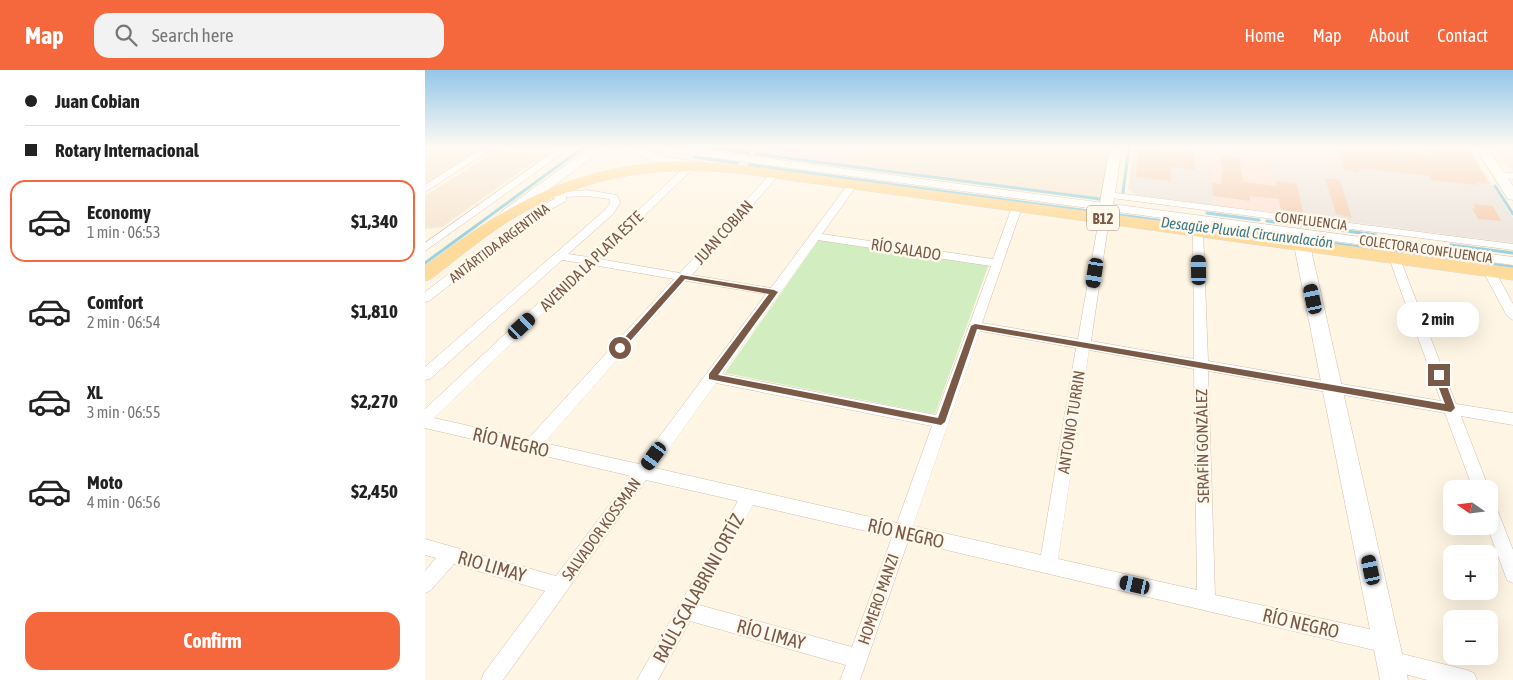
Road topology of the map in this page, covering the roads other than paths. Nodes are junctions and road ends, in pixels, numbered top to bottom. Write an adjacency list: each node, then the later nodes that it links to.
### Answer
1 (447, 175): 13 (street)
2 (528, 175): 25 (street)
3 (561, 175): 21 (street)
4 (606, 175): 16 (main road, B12)
5 (610, 175): 17 (street)
6 (681, 175): 32 (street, AVENIDA LA PLATA ESTE)
7 (774, 175): 38 (street, JUAN COBIAN)
8 (785, 175): 12 (main road, B12)
9 (865, 175): 19 (street, COLECTORA CONFLUENCIA)
10 (1111, 175): 19 (street)
11 (1500, 175): 15 (street)
12 (853, 185): 18 (main road, B12); 22 (street, SALVADOR KOSSMAN)
13 (425, 189)
14 (576, 193): 16 (street); 17 (street); 40 (street, ANTÁRTIDA ARGENTINA)
15 (1513, 196)
16 (543, 197): 21 (main road, B12)
17 (613, 197): 31 (street, AVENIDA LA PLATA ESTE)
18 (1017, 207): 19 (main road, B12); 34 (street, HOMERO MANZI)
19 (1106, 207): 20 (main road, B12); 24 (street, CONFLUENCIA); 30 (street, COLECTORA CONFLUENCIA); 43 (street, ANTONIO TURRIN)
20 (1198, 231): 26 (main road, B12); 44 (street, SERAFÍN GONZÁLEZ)
21 (478, 236): 37 (main road)
22 (815, 236): 34 (street, RÍO SALADO); 39 (street, SALVADOR KOSSMAN)
23 (425, 237): 25 (street)
24 (1432, 237): 28 (street, CONFLUENCIA); 29 (street)
25 (437, 239): 27 (street)
26 (1302, 246): 30 (main road, B12); 47 (street)
27 (425, 248)
28 (1513, 248)
29 (1439, 251): 30 (street, COLECTORA CONFLUENCIA); 33 (street, COLECTORA CONFLUENCIA)
30 (1387, 253): 35 (main road, B12); 48 (street)
31 (559, 256): 32 (street); 45 (street, AVENIDA LA PLATA ESTE)
32 (591, 261): 38 (street); 49 (street, AVENIDA LA PLATA ESTE)
33 (1513, 261)
34 (997, 263): 42 (street, HOMERO MANZI)
35 (1489, 271): 36 (main road, B12); 41 (street)
36 (1513, 274)
37 (425, 275)
38 (683, 277): 39 (street); 53 (street, JUAN COBIAN)
39 (774, 292): 46 (street, SALVADOR KOSSMAN)
40 (425, 298)
41 (1513, 316)
42 (975, 326): 43 (street); 52 (street, HOMERO MANZI)
43 (1084, 345): 44 (street); 61 (street, ANTONIO TURRIN)
44 (1201, 365): 47 (street); 65 (street, SERAFÍN GONZÁLEZ)
45 (425, 375)
46 (712, 377): 52 (street); 54 (street, SALVADOR KOSSMAN)
47 (1332, 388): 48 (street); 68 (street)
48 (1451, 408): 50 (street); 55 (street)
49 (425, 418)
50 (1513, 419)
51 (425, 422): 53 (street, RÍO NEGRO)
52 (941, 422): 57 (street, HOMERO MANZI)
53 (531, 447): 54 (street, RÍO NEGRO)
54 (643, 472): 56 (street, RÍO NEGRO); 64 (street, SALVADOR KOSSMAN)
55 (1478, 480)
56 (749, 497): 57 (street, RÍO NEGRO); 66 (street, RAÚL SCALABRINI ORTÍZ)
57 (902, 532): 61 (street, RÍO NEGRO); 67 (street, HOMERO MANZI)
58 (1498, 533): 62 (street)
59 (425, 547): 60 (street, RIO LIMAY)
60 (451, 554): 63 (street); 64 (street, RIO LIMAY)
61 (1048, 565): 65 (street, RÍO NEGRO)
62 (1513, 574)
63 (425, 584)
64 (560, 586): 69 (street, SALVADOR KOSSMAN)
65 (1206, 601): 68 (street, RÍO NEGRO)
66 (686, 611): 67 (street, RÍO LIMAY); 70 (street, RAÚL SCALABRINI ORTÍZ)
67 (857, 658): 71 (street, HOMERO MANZI)
68 (1390, 661): 72 (street, RÍO NEGRO)
69 (491, 680)
70 (647, 680)
71 (849, 680)
72 (1467, 680)

